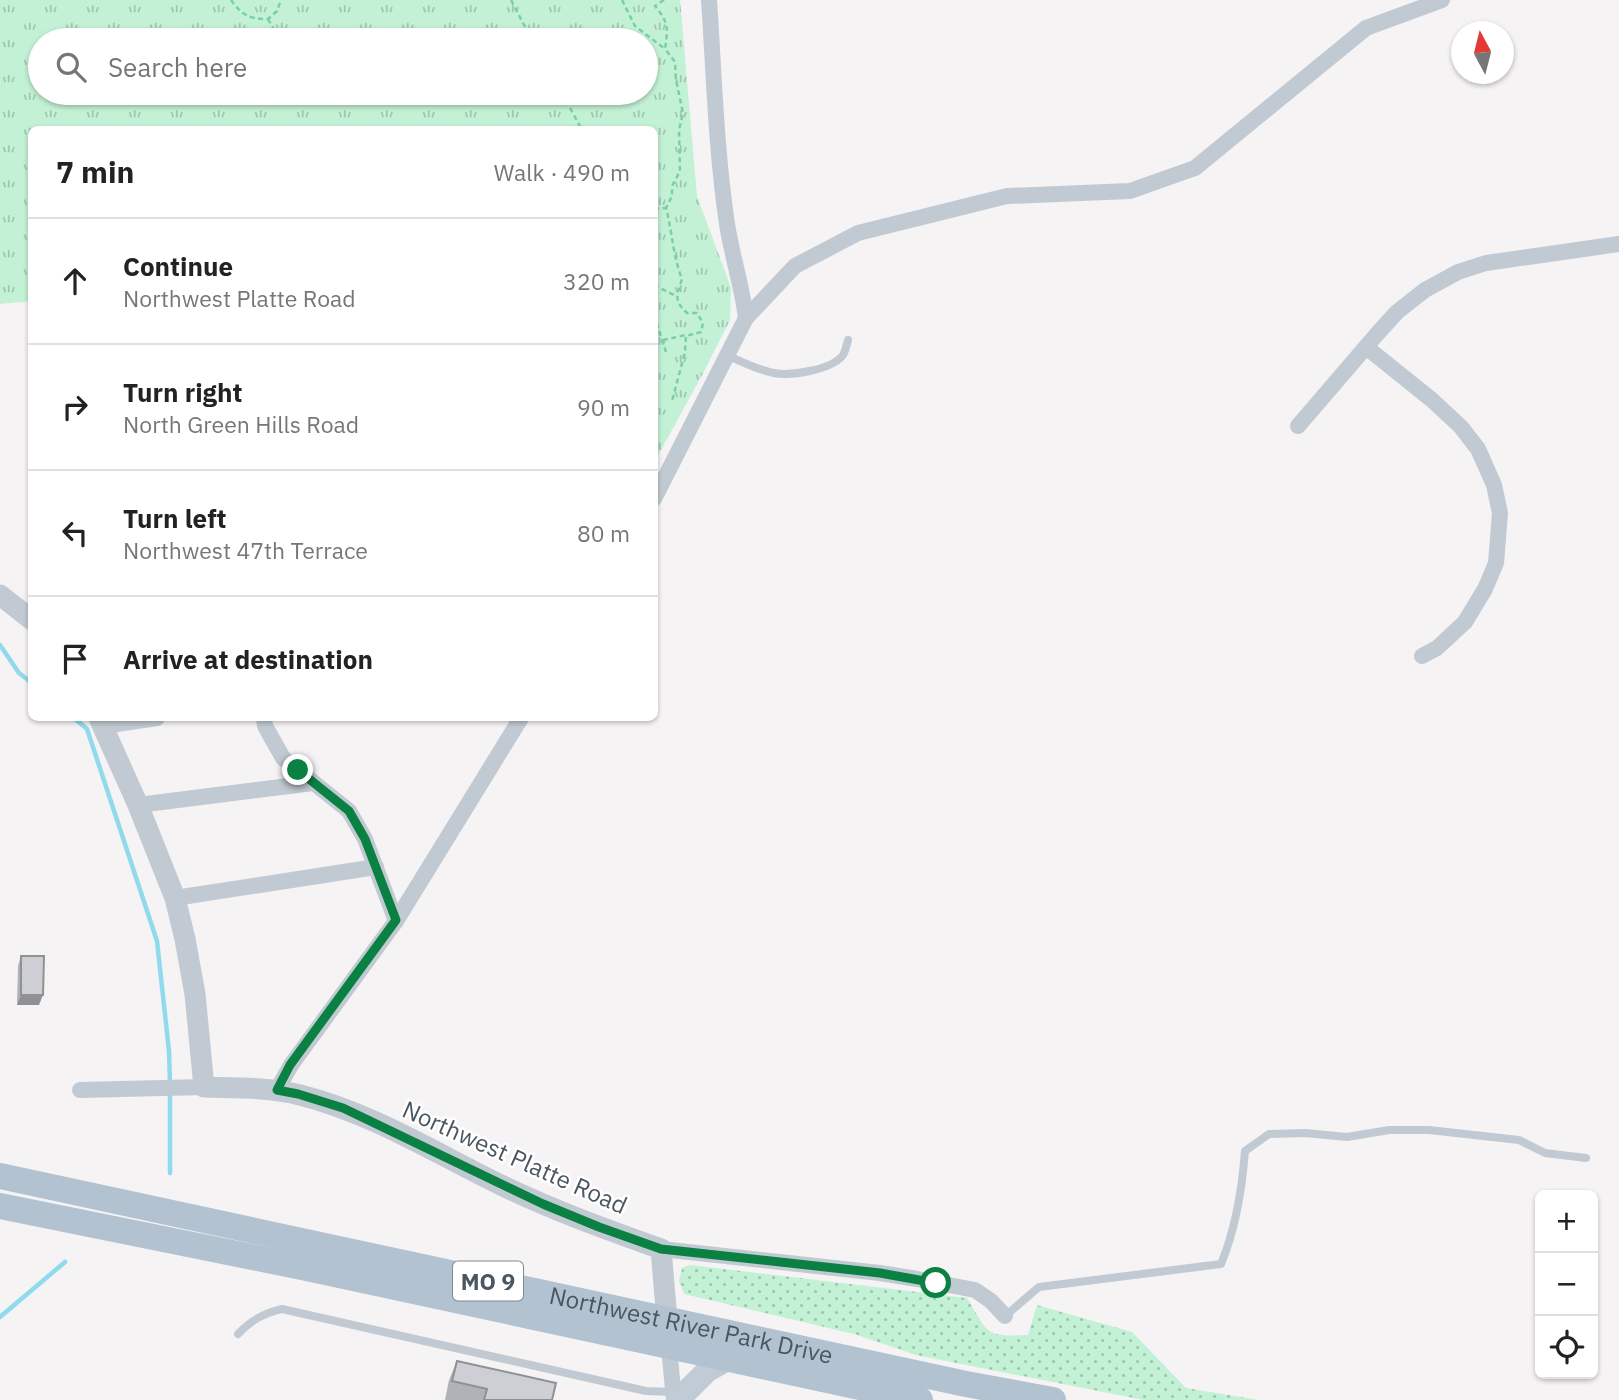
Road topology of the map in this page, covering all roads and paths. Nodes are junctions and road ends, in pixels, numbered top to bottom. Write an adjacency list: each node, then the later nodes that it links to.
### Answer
1 (231, 0): 8 (path)
2 (281, 0): 8 (path)
3 (511, 0): 10 (path)
4 (622, 0): 11 (path)
5 (664, 0): 13 (path)
6 (709, 0): 21 (street)
7 (1443, 0): 21 (street)
8 (268, 19): 9 (path)
9 (274, 28)
10 (526, 28)
11 (638, 28)
12 (658, 44): 13 (path)
13 (665, 49): 16 (path)
14 (568, 105): 15 (path)
15 (580, 126)
16 (666, 208): 17 (path); 20 (path)
17 (658, 209)
18 (1619, 244): 26 (street)
19 (658, 287): 20 (path)
20 (676, 296): 23 (path)
21 (746, 318): 28 (street)
22 (658, 326): 24 (path)
23 (686, 336): 24 (path); 29 (path)
24 (663, 340): 27 (path)
25 (848, 340): 28 (lane)
26 (1366, 347): 30 (street); 34 (street)
27 (666, 352)
28 (727, 355): 31 (street)
29 (672, 401)
30 (1298, 425)
31 (658, 491)
32 (0, 595): 33 (street)
33 (28, 617)
34 (1422, 656)
35 (264, 721): 38 (street)
36 (520, 721): 42 (street)
37 (101, 722): 39 (street)
38 (313, 783): 39 (street); 40 (street)
39 (138, 805): 41 (street)
40 (376, 867): 41 (street); 42 (street)
41 (175, 898): 43 (street)
42 (396, 920): 45 (street)
43 (197, 1087): 44 (street); 45 (street, Northwest Platte Road)
44 (80, 1090)
45 (277, 1090): 50 (street, Northwest Platte Road)
46 (1587, 1158): 52 (lane)
47 (0, 1177): 49 (main road, Northwest River Park Drive / MO 9)
48 (0, 1206): 49 (main road, Northwest River Park Drive / MO 9)
49 (243, 1242): 51 (main road, Northwest River Park Drive / MO 9)
50 (661, 1249): 52 (street, Northwest Platte Road); 53 (street)
51 (306, 1255): 53 (main road, Northwest River Park Drive / MO 9); 55 (main road, Northwest River Park Drive / MO 9)
52 (1005, 1316)
53 (667, 1319): 55 (street); 59 (main road, Northwest River Park Drive / MO 9)
54 (238, 1334): 57 (lane)
55 (669, 1346): 56 (main road, Northwest River Park Drive / MO 9); 57 (street)
56 (728, 1359): 57 (main road); 58 (main road, Northwest River Park Drive / MO 9)
57 (676, 1397)
58 (920, 1400)
59 (1053, 1400)

